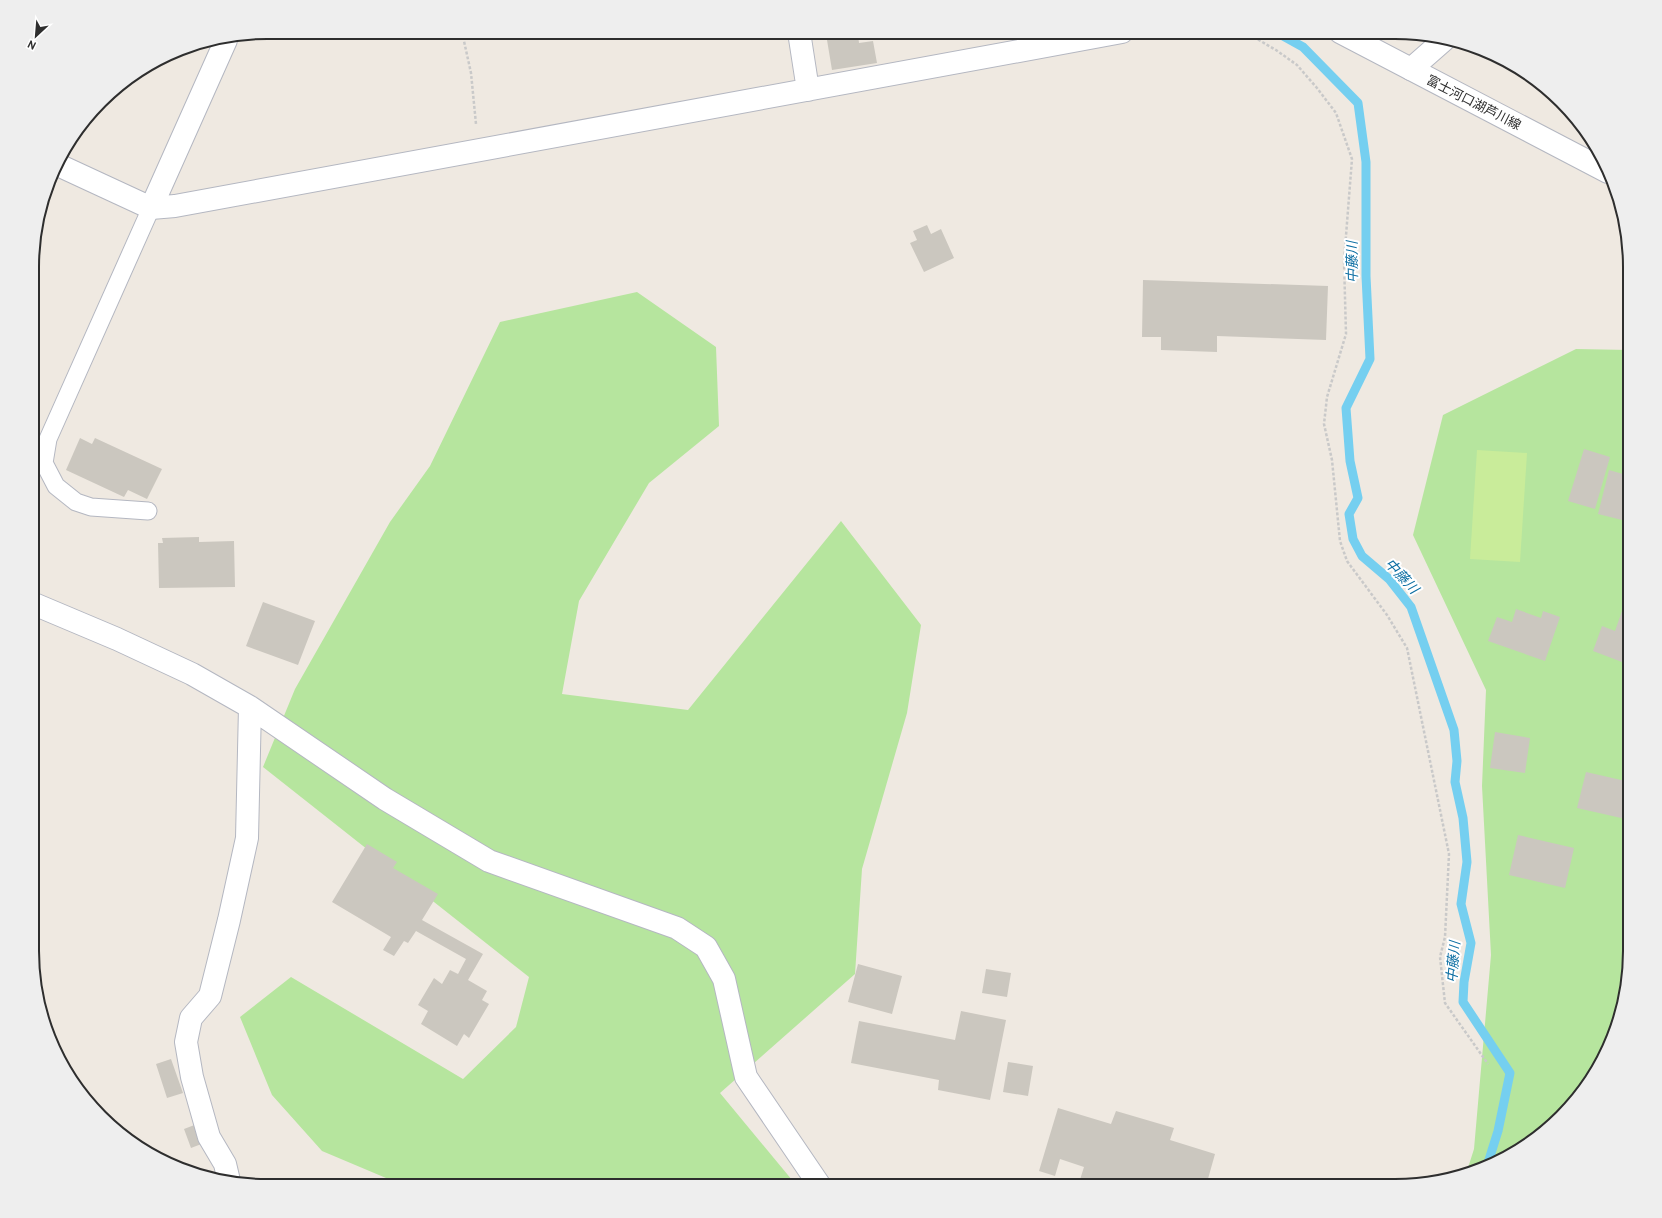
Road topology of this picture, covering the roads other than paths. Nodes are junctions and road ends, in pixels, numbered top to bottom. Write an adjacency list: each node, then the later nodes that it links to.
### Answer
1 (800, 39): 7 (street)
2 (1084, 39): 7 (street)
3 (1353, 39): 6 (street, 富士河口湖芦川線)
4 (225, 43): 10 (street)
5 (1440, 43): 6 (street)
6 (1411, 69): 9 (street, 富士河口湖芦川線)
7 (808, 90): 10 (street)
8 (62, 167): 10 (street)
9 (1600, 168)
10 (150, 208): 11 (lane)
11 (148, 511)
12 (39, 606): 13 (street)
13 (250, 707): 14 (street); 15 (street)
14 (228, 1176)
15 (815, 1179)

